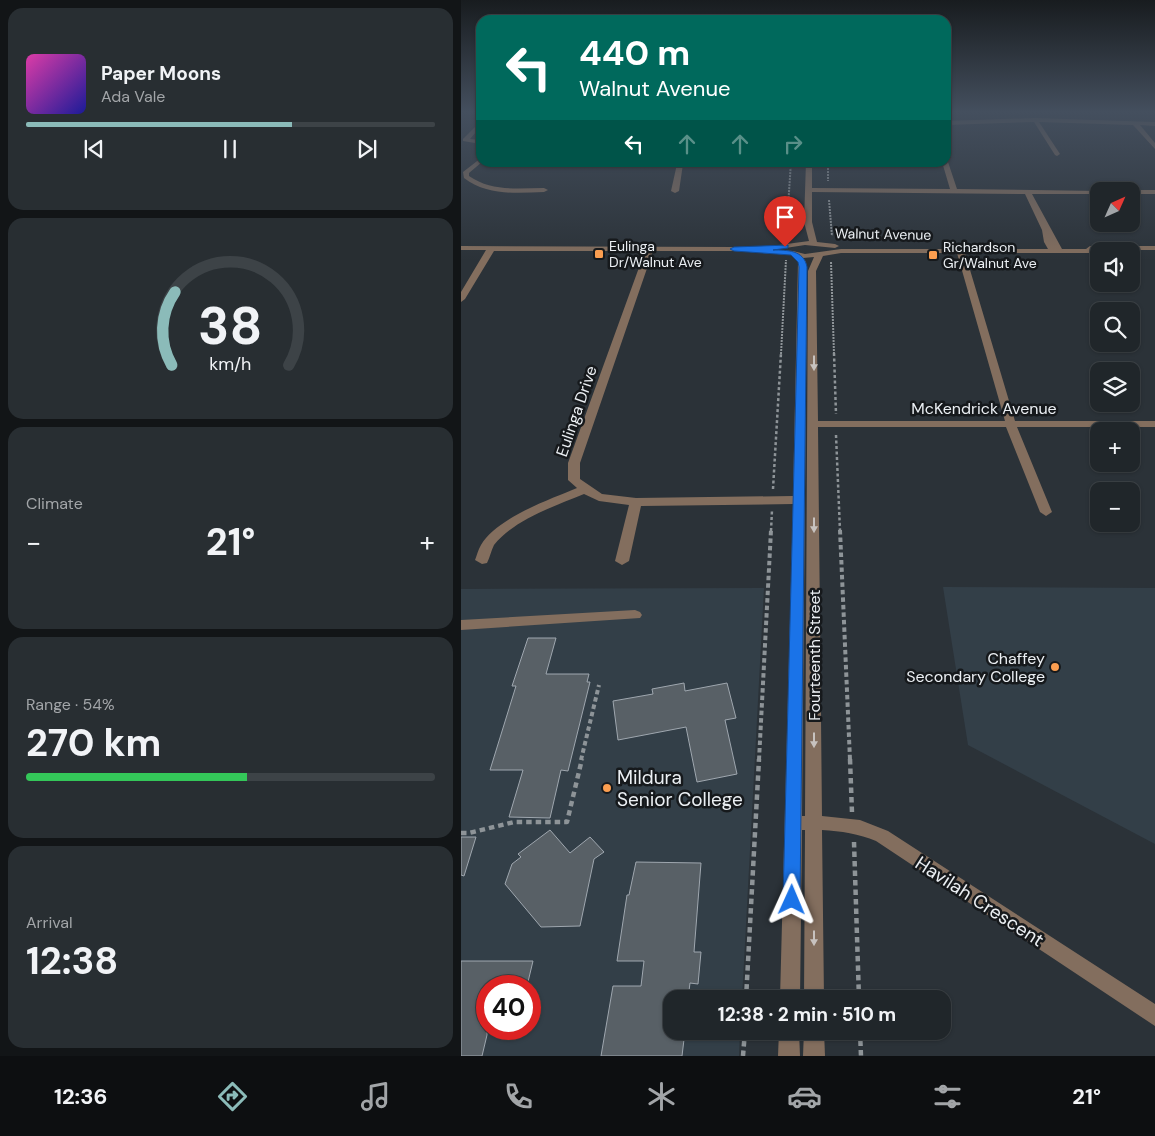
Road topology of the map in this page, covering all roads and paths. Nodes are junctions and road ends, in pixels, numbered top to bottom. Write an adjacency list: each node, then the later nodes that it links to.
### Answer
1 (476, 164): 6 (street)
2 (679, 167): 7 (street)
3 (791, 167): 18 (path)
4 (809, 167): 8 (street, Fourteenth Street)
5 (947, 167): 9 (street)
6 (544, 190)
7 (675, 191)
8 (809, 191): 9 (street); 14 (street, Fourteenth Street)
9 (954, 191): 10 (street)
10 (1027, 191): 11 (street); 21 (street)
11 (1090, 192)
12 (1140, 192): 13 (street)
13 (1155, 192)
14 (808, 222): 18 (street, Fourteenth Street); 19 (street, Fourteenth Street)
15 (461, 248): 16 (street)
16 (491, 248): 17 (street); 26 (street)
17 (651, 249): 18 (street); 31 (street, Eulinga Drive)
18 (792, 249): 19 (street); 19 (street); 32 (path); 33 (street, Fourteenth Street)
19 (819, 249): 20 (street, Walnut Avenue); 27 (street, Fourteenth Street, one-way to 27)
20 (959, 249): 21 (street, Walnut Avenue); 29 (street)
21 (1055, 249): 22 (street, Walnut Avenue); 23 (street, Walnut Avenue)
22 (1090, 251)
23 (1153, 251): 24 (street, Walnut Avenue)
24 (1140, 252)
25 (831, 262): 28 (path)
26 (461, 299)
27 (814, 424): 28 (street, McKendrick Avenue); 42 (street, Fourteenth Street, one-way to 42)
28 (836, 424): 29 (street, McKendrick Avenue); 43 (path)
29 (1011, 424): 30 (street, McKendrick Avenue); 35 (street)
30 (1155, 424)
31 (585, 489): 34 (street); 36 (street)
32 (773, 500): 33 (street); 34 (street); 45 (path)
33 (799, 500): 41 (street, Fourteenth Street)
34 (636, 502): 37 (street)
35 (1046, 512)
36 (482, 560)
37 (622, 561)
38 (635, 615): 39 (street)
39 (461, 625)
40 (599, 685): 44 (path)
41 (793, 823): 42 (street, Havilah Crescent); 46 (street, Fourteenth Street)
42 (814, 823): 43 (street, Havilah Crescent); 47 (street, Fourteenth Street, one-way to 47)
43 (853, 825): 48 (path); 49 (street, Havilah Crescent)
44 (461, 833)
45 (747, 990)
46 (790, 990)
47 (814, 990)
48 (859, 990)
49 (1155, 1016)
50 (744, 1040): 54 (path)
51 (789, 1040): 55 (street)
52 (814, 1040): 56 (street)
53 (860, 1040): 57 (path)
54 (743, 1056)
55 (789, 1056)
56 (814, 1056)
57 (861, 1056)

